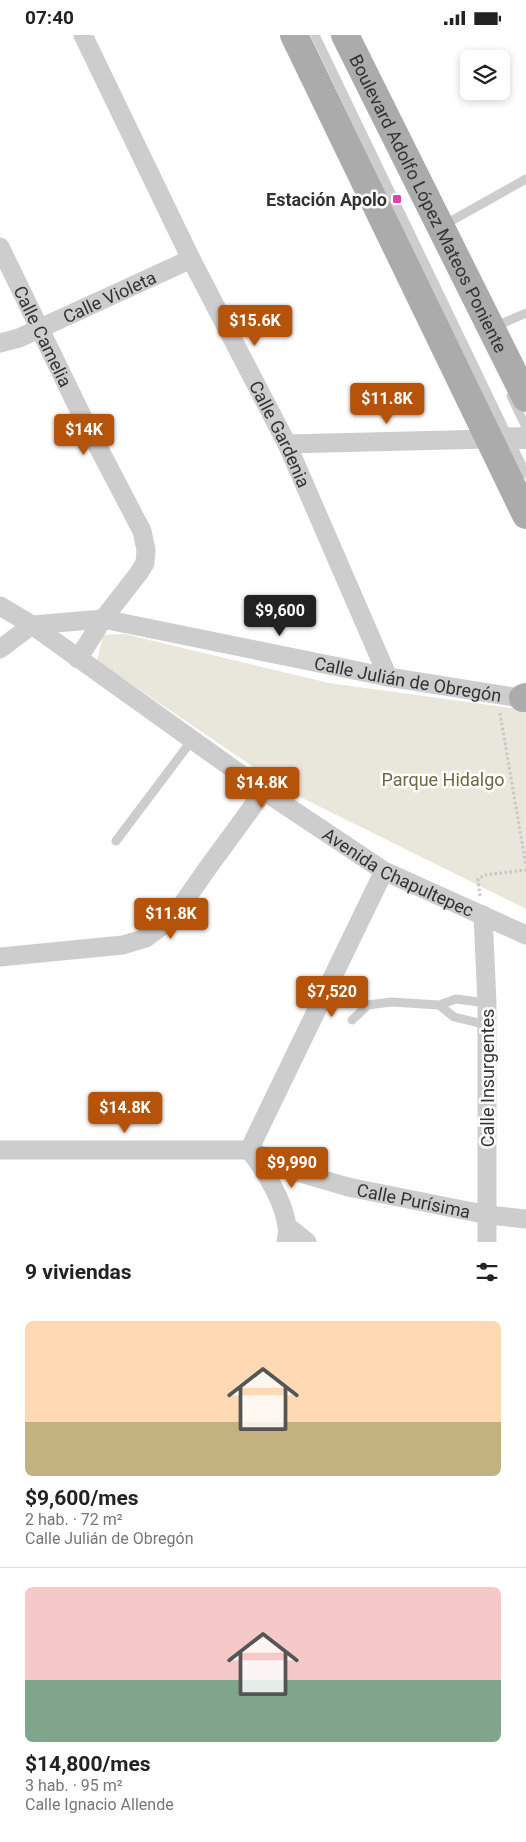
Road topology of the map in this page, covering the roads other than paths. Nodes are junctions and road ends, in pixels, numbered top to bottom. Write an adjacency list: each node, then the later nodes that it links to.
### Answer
1 (83, 35): 10 (street, Calle Gardenia)
2 (294, 35): 16 (main road)
3 (315, 35): 16 (lane)
4 (335, 35): 6 (lane)
5 (345, 35): 8 (main road, Boulevard Adolfo López Mateos Poniente)
6 (352, 71)
7 (526, 179): 8 (lane)
8 (441, 227): 13 (main road, Boulevard Adolfo López Mateos Poniente)
9 (0, 247): 12 (street, Calle Camelia)
10 (190, 259): 12 (street, Calle Violeta); 17 (street, Calle Gardenia)
11 (526, 313): 13 (lane)
12 (39, 327): 14 (street, Calle Violeta); 21 (street, Calle Camelia)
13 (491, 328): 15 (main road, Boulevard Adolfo López Mateos Poniente)
14 (0, 343)
15 (517, 395): 16 (lane)
16 (512, 436): 17 (street); 18 (lane); 19 (main road)
17 (287, 444): 25 (street, Calle Gardenia)
18 (526, 474)
19 (526, 515)
20 (0, 606): 22 (street)
21 (103, 619): 22 (street, Calle Julián de Obregón); 24 (street, Calle Camelia); 25 (street, Calle Julián de Obregón)
22 (32, 625): 23 (street); 24 (street, Avenida Chapultepec)
23 (0, 649)
24 (78, 659): 27 (street, Avenida Chapultepec)
25 (388, 677): 26 (street, Calle Julián de Obregón)
26 (518, 697)
27 (192, 739): 28 (street, Avenida Chapultepec); 29 (lane)
28 (264, 791): 30 (street, Avenida Chapultepec); 33 (street)
29 (116, 841)
30 (384, 871): 31 (street, Avenida Chapultepec); 39 (street)
31 (483, 915): 32 (street, Avenida Chapultepec); 34 (street, Calle Insurgentes)
32 (526, 935)
33 (0, 957)
34 (487, 1003): 35 (lane); 37 (street, Calle Insurgentes)
35 (439, 1005): 36 (lane); 37 (lane)
36 (352, 1020)
37 (487, 1025): 40 (street, Calle Insurgentes)
38 (0, 1150): 39 (street)
39 (249, 1151): 40 (street, Calle Purísima); 42 (street)
40 (488, 1215): 41 (street, Calle Purísima); 44 (street, Calle Insurgentes)
41 (526, 1219)
42 (287, 1234): 43 (street)
43 (308, 1242)
44 (487, 1242)

